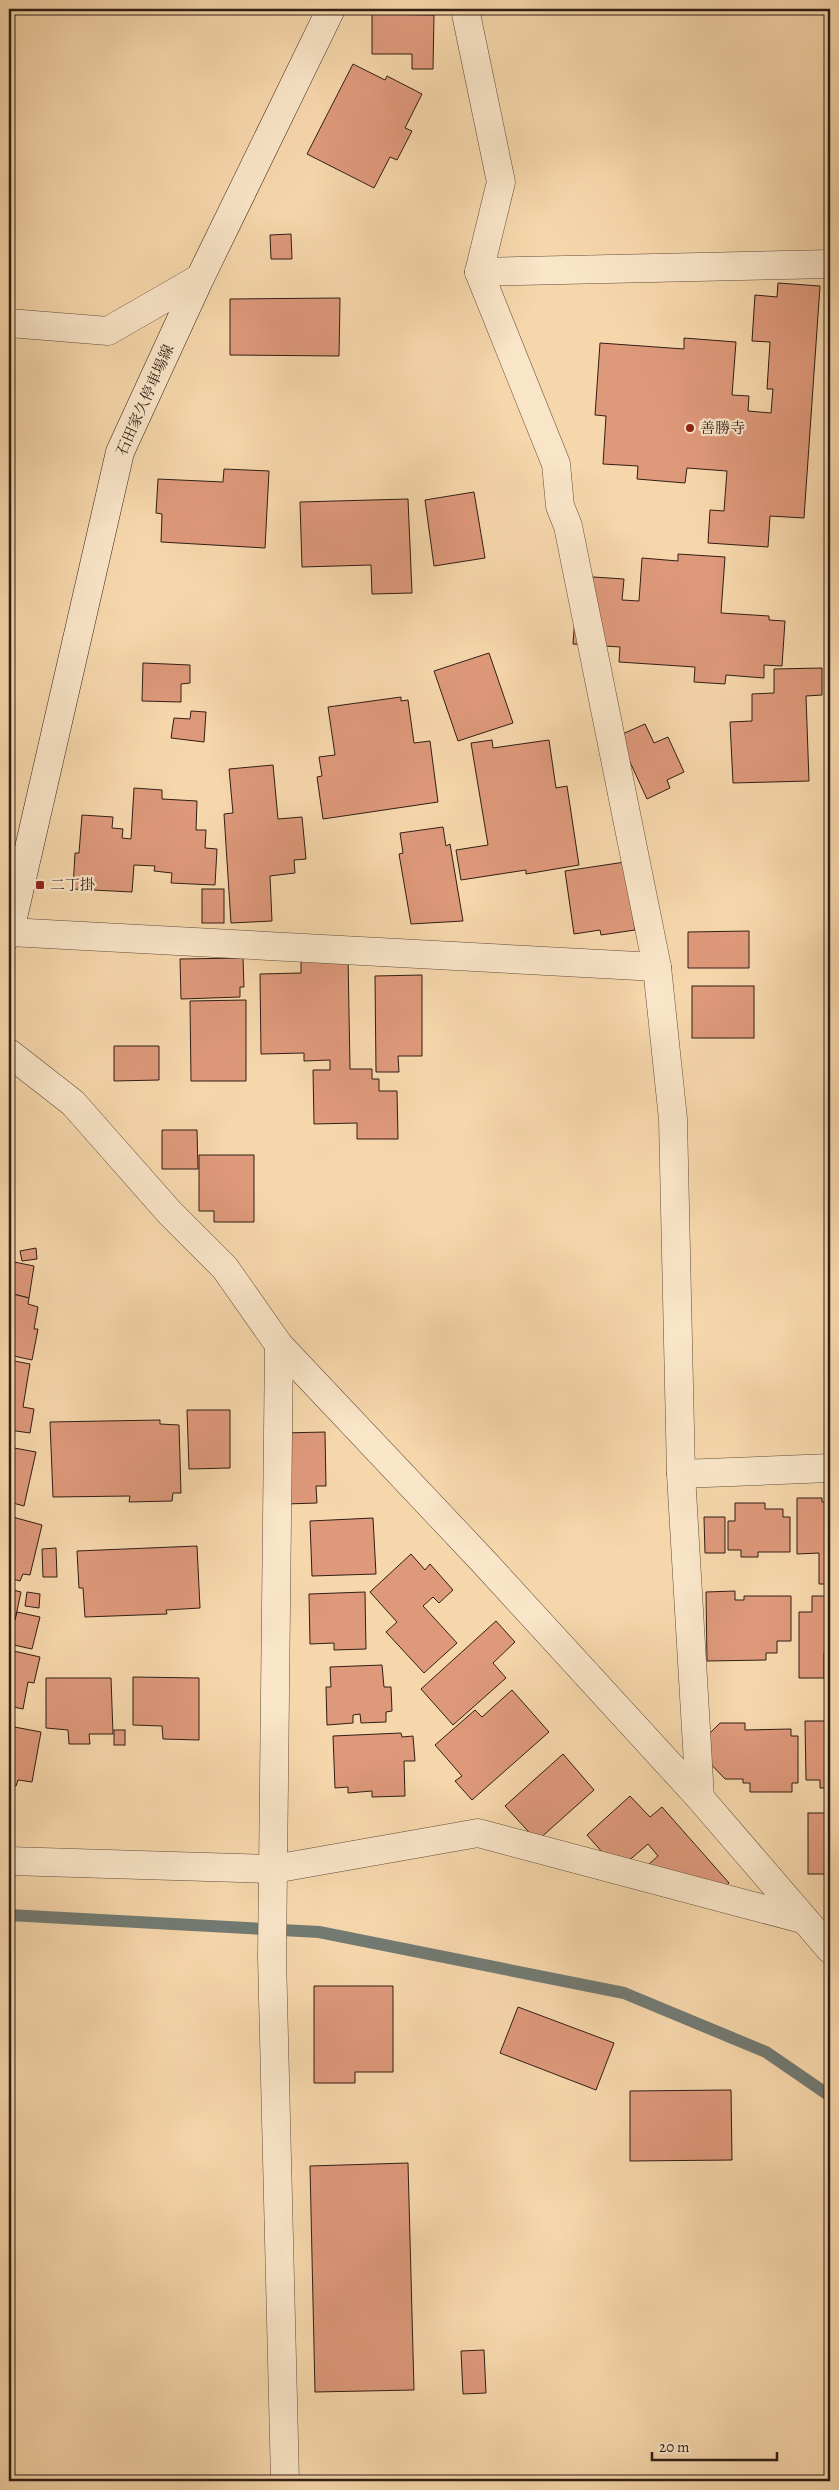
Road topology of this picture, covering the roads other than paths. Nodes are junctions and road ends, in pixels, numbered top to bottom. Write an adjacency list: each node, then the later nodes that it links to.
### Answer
1 (331, 9): 5 (street, 石田家久停車場線)
2 (465, 9): 4 (street)
3 (830, 264): 4 (street)
4 (479, 272): 8 (street)
5 (200, 278): 6 (street); 7 (street, 石田家久停車場線)
6 (9, 323)
7 (9, 934): 8 (street)
8 (657, 967): 12 (street)
9 (9, 1052): 10 (street)
10 (279, 1345): 13 (street); 15 (street)
11 (830, 1468): 12 (street)
12 (681, 1474): 13 (street)
13 (700, 1798): 16 (street)
14 (9, 1860): 15 (street)
15 (274, 1869): 16 (street); 18 (street)
16 (802, 1919): 17 (street)
17 (830, 1949)
18 (285, 2481)

